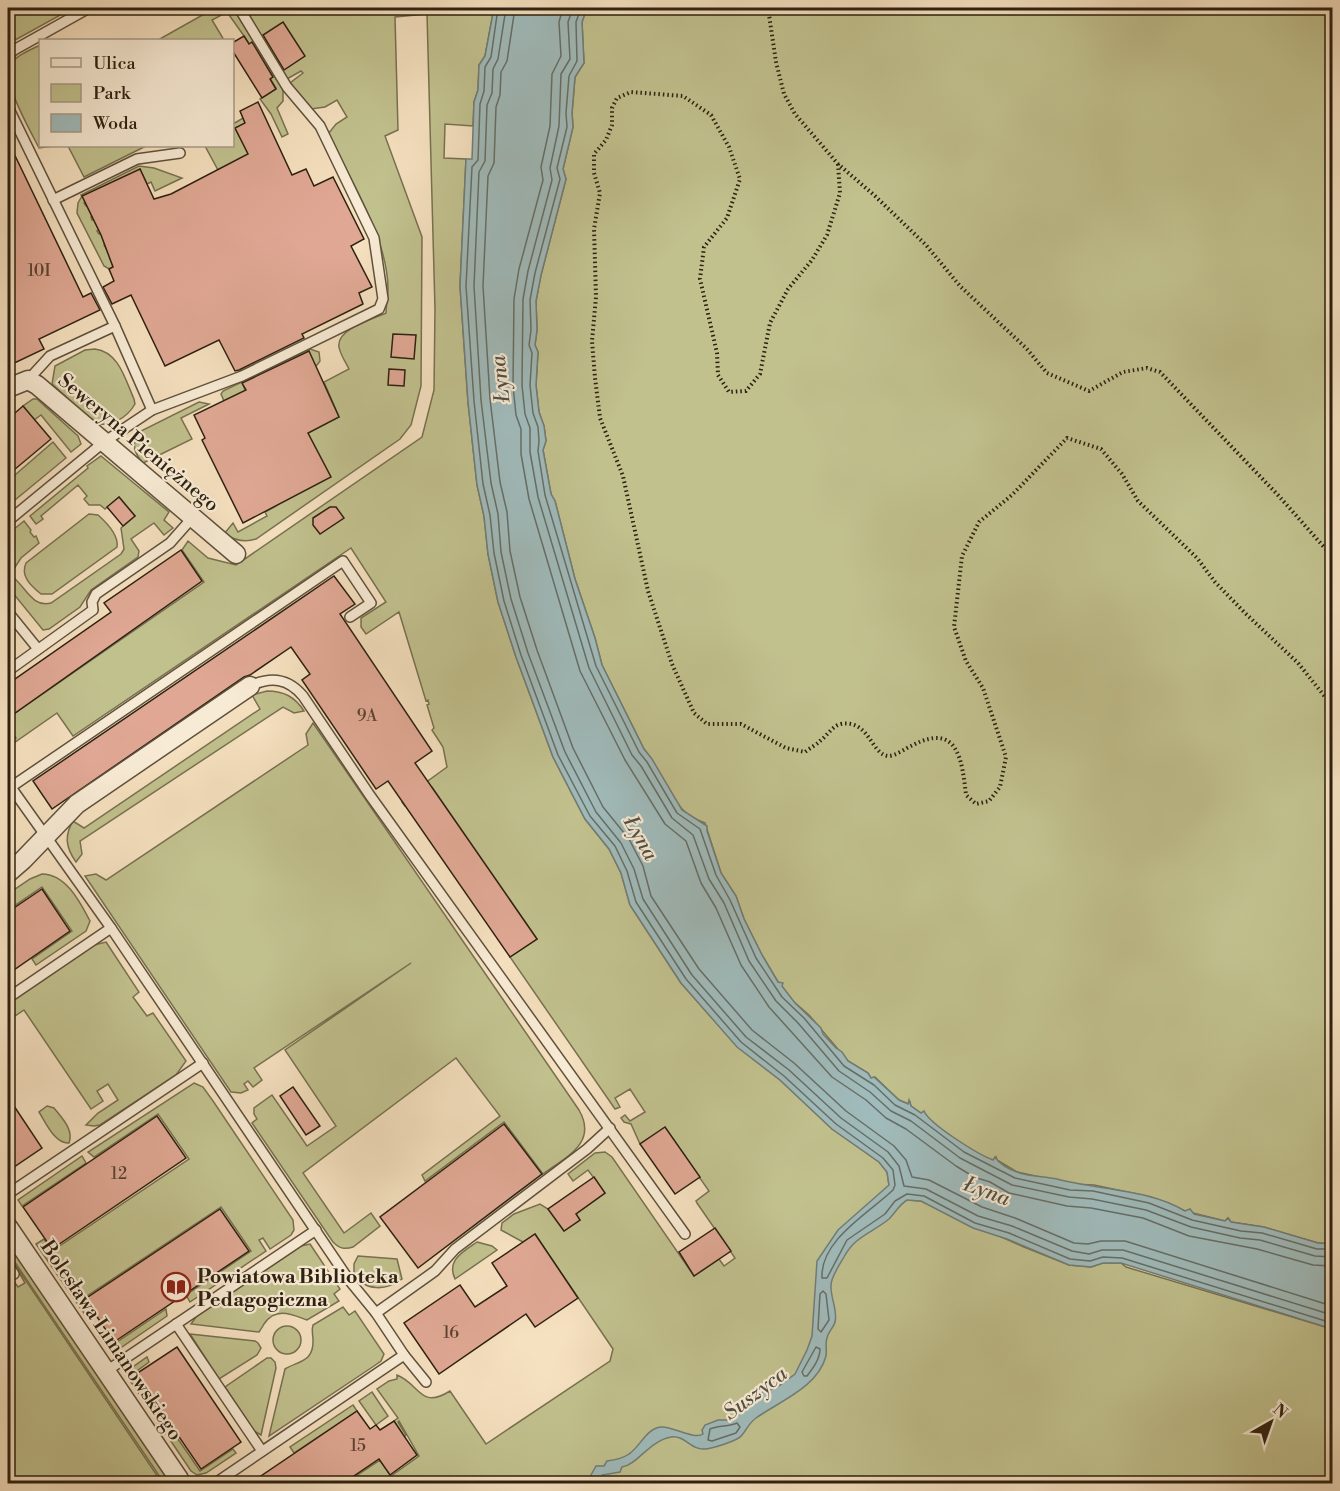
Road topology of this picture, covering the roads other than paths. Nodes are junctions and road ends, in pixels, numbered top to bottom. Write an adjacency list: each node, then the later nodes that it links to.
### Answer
1 (89, 8): 3 (lane)
2 (239, 8): 10 (lane)
3 (8, 56)
4 (8, 107): 6 (lane)
5 (180, 153): 6 (lane)
6 (53, 200): 7 (lane)
7 (115, 326): 8 (lane); 10 (lane)
8 (28, 380): 9 (street, Seweryna Pieniężnego); 11 (street, Seweryna Pieniężnego)
9 (8, 388)
10 (152, 410): 11 (lane)
11 (104, 442): 12 (street, Seweryna Pieniężnego); 13 (lane)
12 (193, 518): 14 (street, Seweryna Pieniężnego); 17 (lane)
13 (8, 521)
14 (236, 554)
15 (8, 612): 17 (lane)
16 (350, 617): 20 (lane)
17 (38, 650): 18 (lane)
18 (8, 671)
19 (250, 686): 21 (street); 26 (lane)
20 (9, 785): 21 (lane)
21 (45, 836): 22 (street); 23 (lane)
22 (8, 873)
23 (111, 928): 24 (lane); 25 (lane)
24 (8, 998)
25 (203, 1063): 27 (lane); 29 (lane)
26 (610, 1128): 30 (lane); 33 (lane)
27 (8, 1194)
28 (8, 1227): 36 (street, Bolesława Limanowskiego)
29 (316, 1230): 33 (lane); 34 (lane)
30 (685, 1234)
31 (8, 1265): 32 (lane)
32 (14, 1274)
33 (376, 1313): 35 (lane)
34 (176, 1324): 36 (lane); 38 (lane)
35 (404, 1355): 37 (lane); 38 (lane)
36 (105, 1371): 39 (street, Bolesława Limanowskiego)
37 (426, 1382)
38 (262, 1451): 40 (lane)
39 (181, 1481)
40 (214, 1484)

